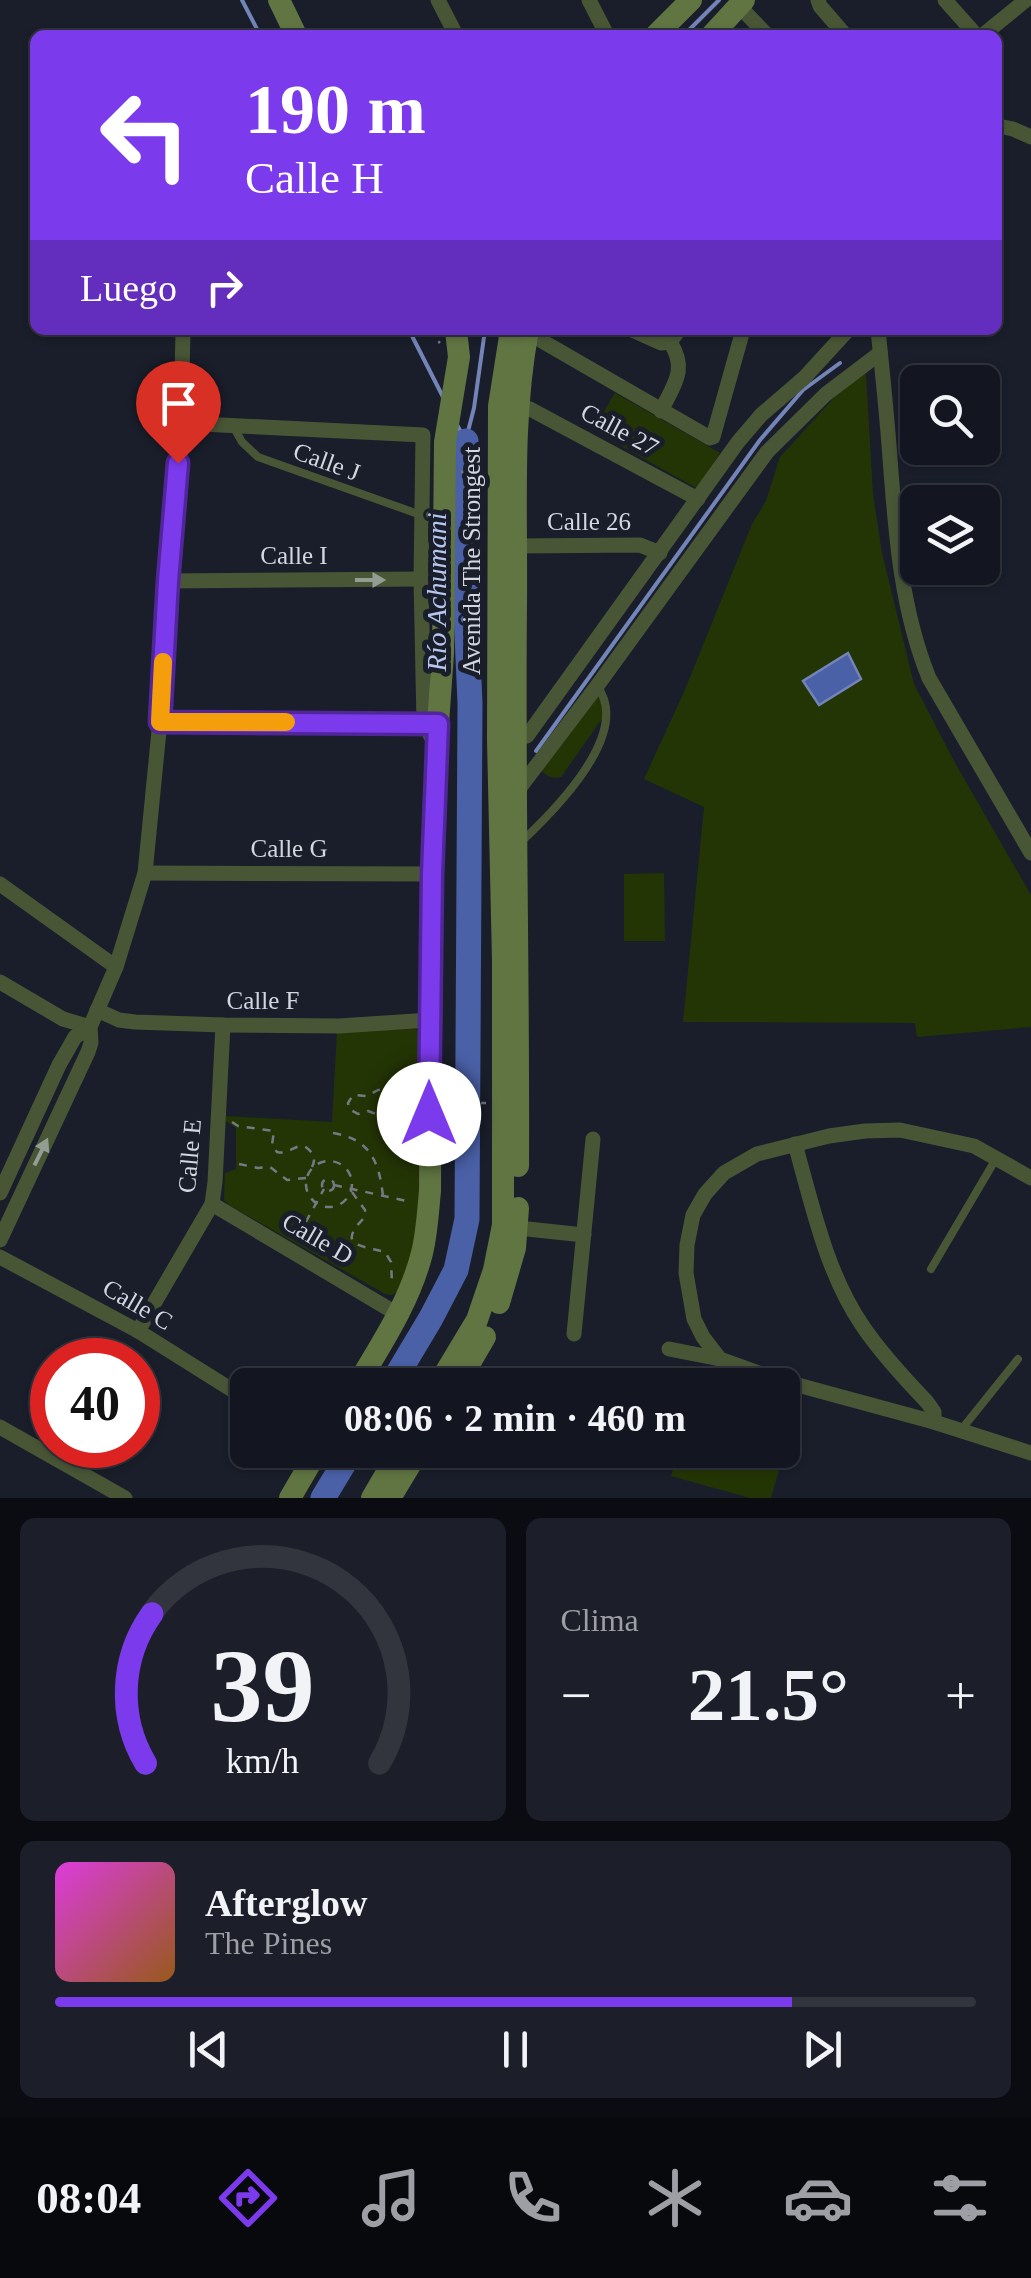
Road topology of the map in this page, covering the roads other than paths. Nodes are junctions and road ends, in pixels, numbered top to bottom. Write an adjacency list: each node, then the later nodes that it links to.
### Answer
1 (278, 0): 9 (main road)
2 (438, 0): 10 (street)
3 (590, 0): 11 (street)
4 (691, 0): 12 (main road)
5 (818, 0): 15 (street)
6 (945, 0): 16 (street)
7 (1026, 0): 17 (street)
8 (742, 3): 13 (main road); 14 (street)
9 (293, 30)
10 (453, 30)
11 (605, 30)
12 (661, 30)
13 (717, 30)
14 (763, 30)
15 (840, 30)
16 (972, 30)
17 (989, 30)
18 (1002, 127): 19 (street)
19 (1031, 137)
20 (183, 335): 32 (street)
21 (457, 335): 42 (main road)
22 (528, 335): 30 (main road, Avenida The Strongest)
23 (530, 335): 31 (street)
24 (643, 335): 28 (street)
25 (741, 335): 31 (street)
26 (843, 335): 34 (street)
27 (878, 335): 29 (street)
28 (674, 336): 31 (street)
29 (880, 352): 40 (street); 46 (street)
30 (508, 407): 34 (street, Calle 27); 36 (main road, Avenida The Strongest)
31 (661, 411)
32 (181, 424): 33 (street); 39 (street)
33 (233, 426): 35 (lane, Calle J); 35 (street)
34 (698, 500): 37 (street)
35 (421, 516): 38 (street)
36 (508, 545): 37 (street, Calle 26); 43 (main road, Avenida The Strongest)
37 (660, 552): 43 (street)
38 (421, 579): 39 (street, Calle I, one-way to 38); 42 (street)
39 (168, 581): 41 (street)
40 (597, 686): 44 (street); 45 (lane)
41 (160, 722): 42 (street); 47 (street)
42 (433, 732): 48 (main road)
43 (507, 740): 44 (main road, Avenida The Strongest)
44 (507, 794): 45 (main road); 50 (main road)
45 (517, 845): 50 (main road)
46 (1031, 853)
47 (145, 872): 48 (street, Calle G); 51 (street)
48 (432, 874): 54 (main road)
49 (0, 884): 51 (street)
50 (511, 961): 64 (main road)
51 (116, 967): 53 (street)
52 (0, 982): 56 (street)
53 (97, 1010): 55 (street, Calle F); 56 (street)
54 (430, 1020): 55 (street, Calle F); 69 (main road)
55 (223, 1025): 63 (street, Calle E)
56 (90, 1027): 61 (street); 62 (street, one-way to 56)
57 (593, 1139): 65 (street)
58 (795, 1144): 59 (street); 74 (street); 78 (street)
59 (997, 1158): 60 (street); 68 (lane)
60 (1031, 1178)
61 (2, 1185): 62 (street)
62 (22, 1191): 66 (street)
63 (212, 1204): 69 (street, Calle D); 70 (street, Calle E)
64 (510, 1226): 65 (street); 76 (main road)
65 (584, 1235): 71 (street)
66 (0, 1240)
67 (0, 1257): 70 (street, Calle C)
68 (931, 1269)
69 (399, 1314): 75 (main road)
70 (138, 1331): 77 (street, Calle C)
71 (574, 1334)
72 (669, 1349): 74 (street)
73 (1018, 1359): 80 (lane)
74 (720, 1360): 78 (street)
75 (367, 1368)
76 (454, 1368)
77 (230, 1389)
78 (934, 1422): 80 (street)
79 (0, 1427): 85 (street)
80 (961, 1430): 81 (street)
81 (1031, 1453)
82 (308, 1468): 86 (main road)
83 (390, 1468): 87 (main road)
84 (408, 1468): 88 (main road)
85 (125, 1498)
86 (290, 1498)
87 (372, 1498)
88 (390, 1498)

